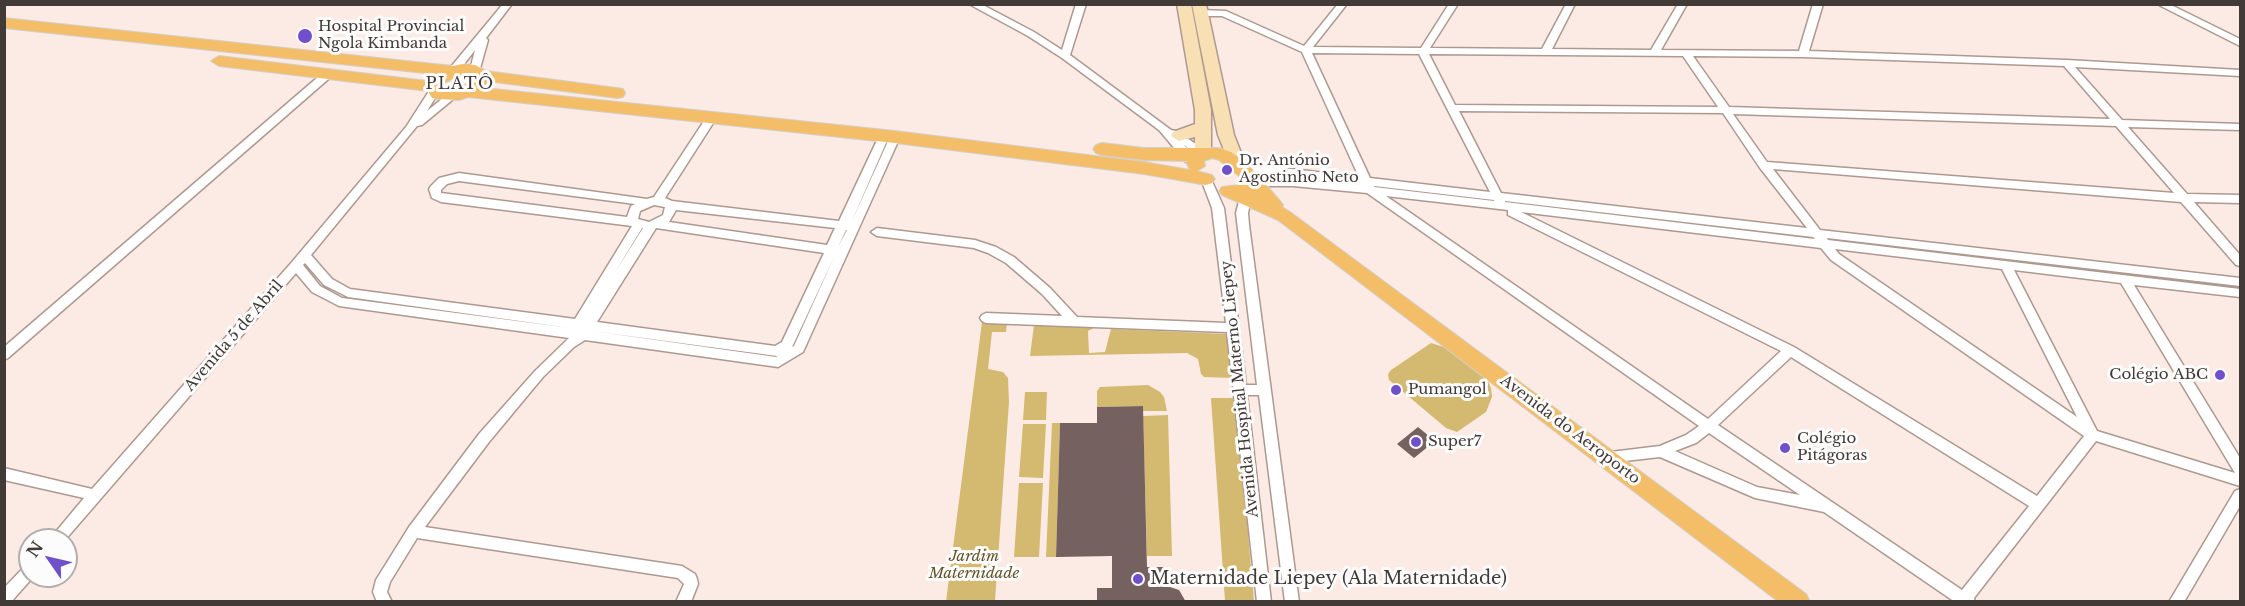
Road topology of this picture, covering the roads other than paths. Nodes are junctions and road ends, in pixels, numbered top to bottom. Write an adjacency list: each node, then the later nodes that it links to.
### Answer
1 (508, 4): 16 (street)
2 (973, 4): 25 (street)
3 (1081, 4): 25 (street)
4 (1184, 4): 41 (street)
5 (1231, 4): 13 (street)
6 (1343, 4): 18 (street)
7 (1454, 4): 19 (street)
8 (1571, 4): 20 (street)
9 (1683, 4): 21 (street)
10 (1818, 4): 23 (street)
11 (2161, 4): 17 (street)
12 (1200, 9): 13 (street); 43 (street)
13 (1222, 13): 18 (street)
14 (4, 23): 24 (main road)
15 (4, 35): 27 (main road)
16 (484, 36): 28 (street); 29 (street)
17 (2241, 43)
18 (1306, 50): 19 (street); 44 (street)
19 (1423, 52): 20 (street); 34 (street)
20 (1545, 53): 21 (street)
21 (1654, 53): 22 (street)
22 (1686, 53): 23 (street); 35 (street)
23 (1803, 54): 26 (street)
24 (300, 56): 27 (main road); 28 (main road)
25 (1065, 56): 41 (street)
26 (2067, 63): 31 (street); 37 (street)
27 (288, 69): 30 (main road)
28 (452, 71): 29 (main road); 32 (main road)
29 (478, 72): 33 (main road); 41 (main road)
30 (329, 73): 32 (main road); 69 (street)
31 (2241, 73)
32 (434, 89): 33 (main road); 39 (street, Avenida 5 de Abril)
33 (460, 94): 36 (main road); 39 (street, Avenida 5 de Abril)
34 (1454, 108): 35 (street); 48 (street)
35 (1726, 110): 37 (street); 42 (street)
36 (712, 117): 40 (main road); 47 (street)
37 (2119, 123): 38 (street); 45 (street)
38 (2241, 127)
39 (410, 129): 57 (street, Avenida 5 de Abril)
40 (890, 136): 41 (main road); 52 (street)
41 (1188, 149): 43 (main road); 43 (main road); 66 (street, Avenida Hospital Materno Liepey)
42 (1764, 165): 45 (street); 54 (street)
43 (1244, 180): 44 (street); 44 (street); 71 (street, Avenida Hospital Materno Liepey); 75 (main road, Avenida do Aeroporto)
44 (1368, 185): 48 (street); 72 (street)
45 (2184, 198): 46 (street); 58 (street)
46 (2241, 199)
47 (658, 200): 49 (street); 50 (street)
48 (1501, 201): 54 (street); 55 (street); 68 (street)
49 (645, 202): 51 (street); 51 (street)
50 (670, 206): 51 (street); 52 (street)
51 (645, 224): 56 (street); 67 (street)
52 (848, 226): 56 (street)
53 (877, 232): 65 (street)
54 (1815, 233): 55 (street); 62 (street)
55 (1825, 245): 60 (street); 73 (street)
56 (837, 251): 67 (street)
57 (304, 254): 59 (street, Avenida 5 de Abril); 67 (street)
58 (2241, 262)
59 (296, 265): 67 (street); 79 (street, Avenida 5 de Abril)
60 (2007, 266): 61 (street); 73 (street)
61 (2124, 279): 63 (street); 76 (street)
62 (2241, 282)
63 (2241, 293)
64 (986, 318): 65 (street)
65 (1073, 321): 66 (street)
66 (1233, 328): 70 (street, Avenida Hospital Materno Liepey)
67 (578, 333): 84 (street)
68 (1790, 350): 72 (street); 81 (street)
69 (4, 355)
70 (1240, 390): 71 (street); 90 (street, Avenida Hospital Materno Liepey)
71 (1264, 390): 91 (street, Avenida Hospital Materno Liepey)
72 (1708, 426): 74 (street); 82 (street)
73 (2093, 435): 78 (street); 81 (street)
74 (1661, 451): 75 (street); 82 (street)
75 (1607, 457): 92 (main road, Avenida do Aeroporto)
76 (2241, 469)
77 (4, 474): 79 (street)
78 (2241, 480)
79 (95, 495): 83 (street, Avenida 5 de Abril)
80 (2241, 495): 93 (street)
81 (2038, 504): 87 (street)
82 (1828, 507): 87 (street)
83 (66, 528)
84 (414, 531): 88 (street); 89 (street)
85 (18, 583): 86 (street)
86 (4, 599)
87 (1966, 600)
88 (386, 602)
89 (682, 602)
90 (1264, 602)
91 (1292, 602)
92 (1798, 602)
93 (2176, 602)

